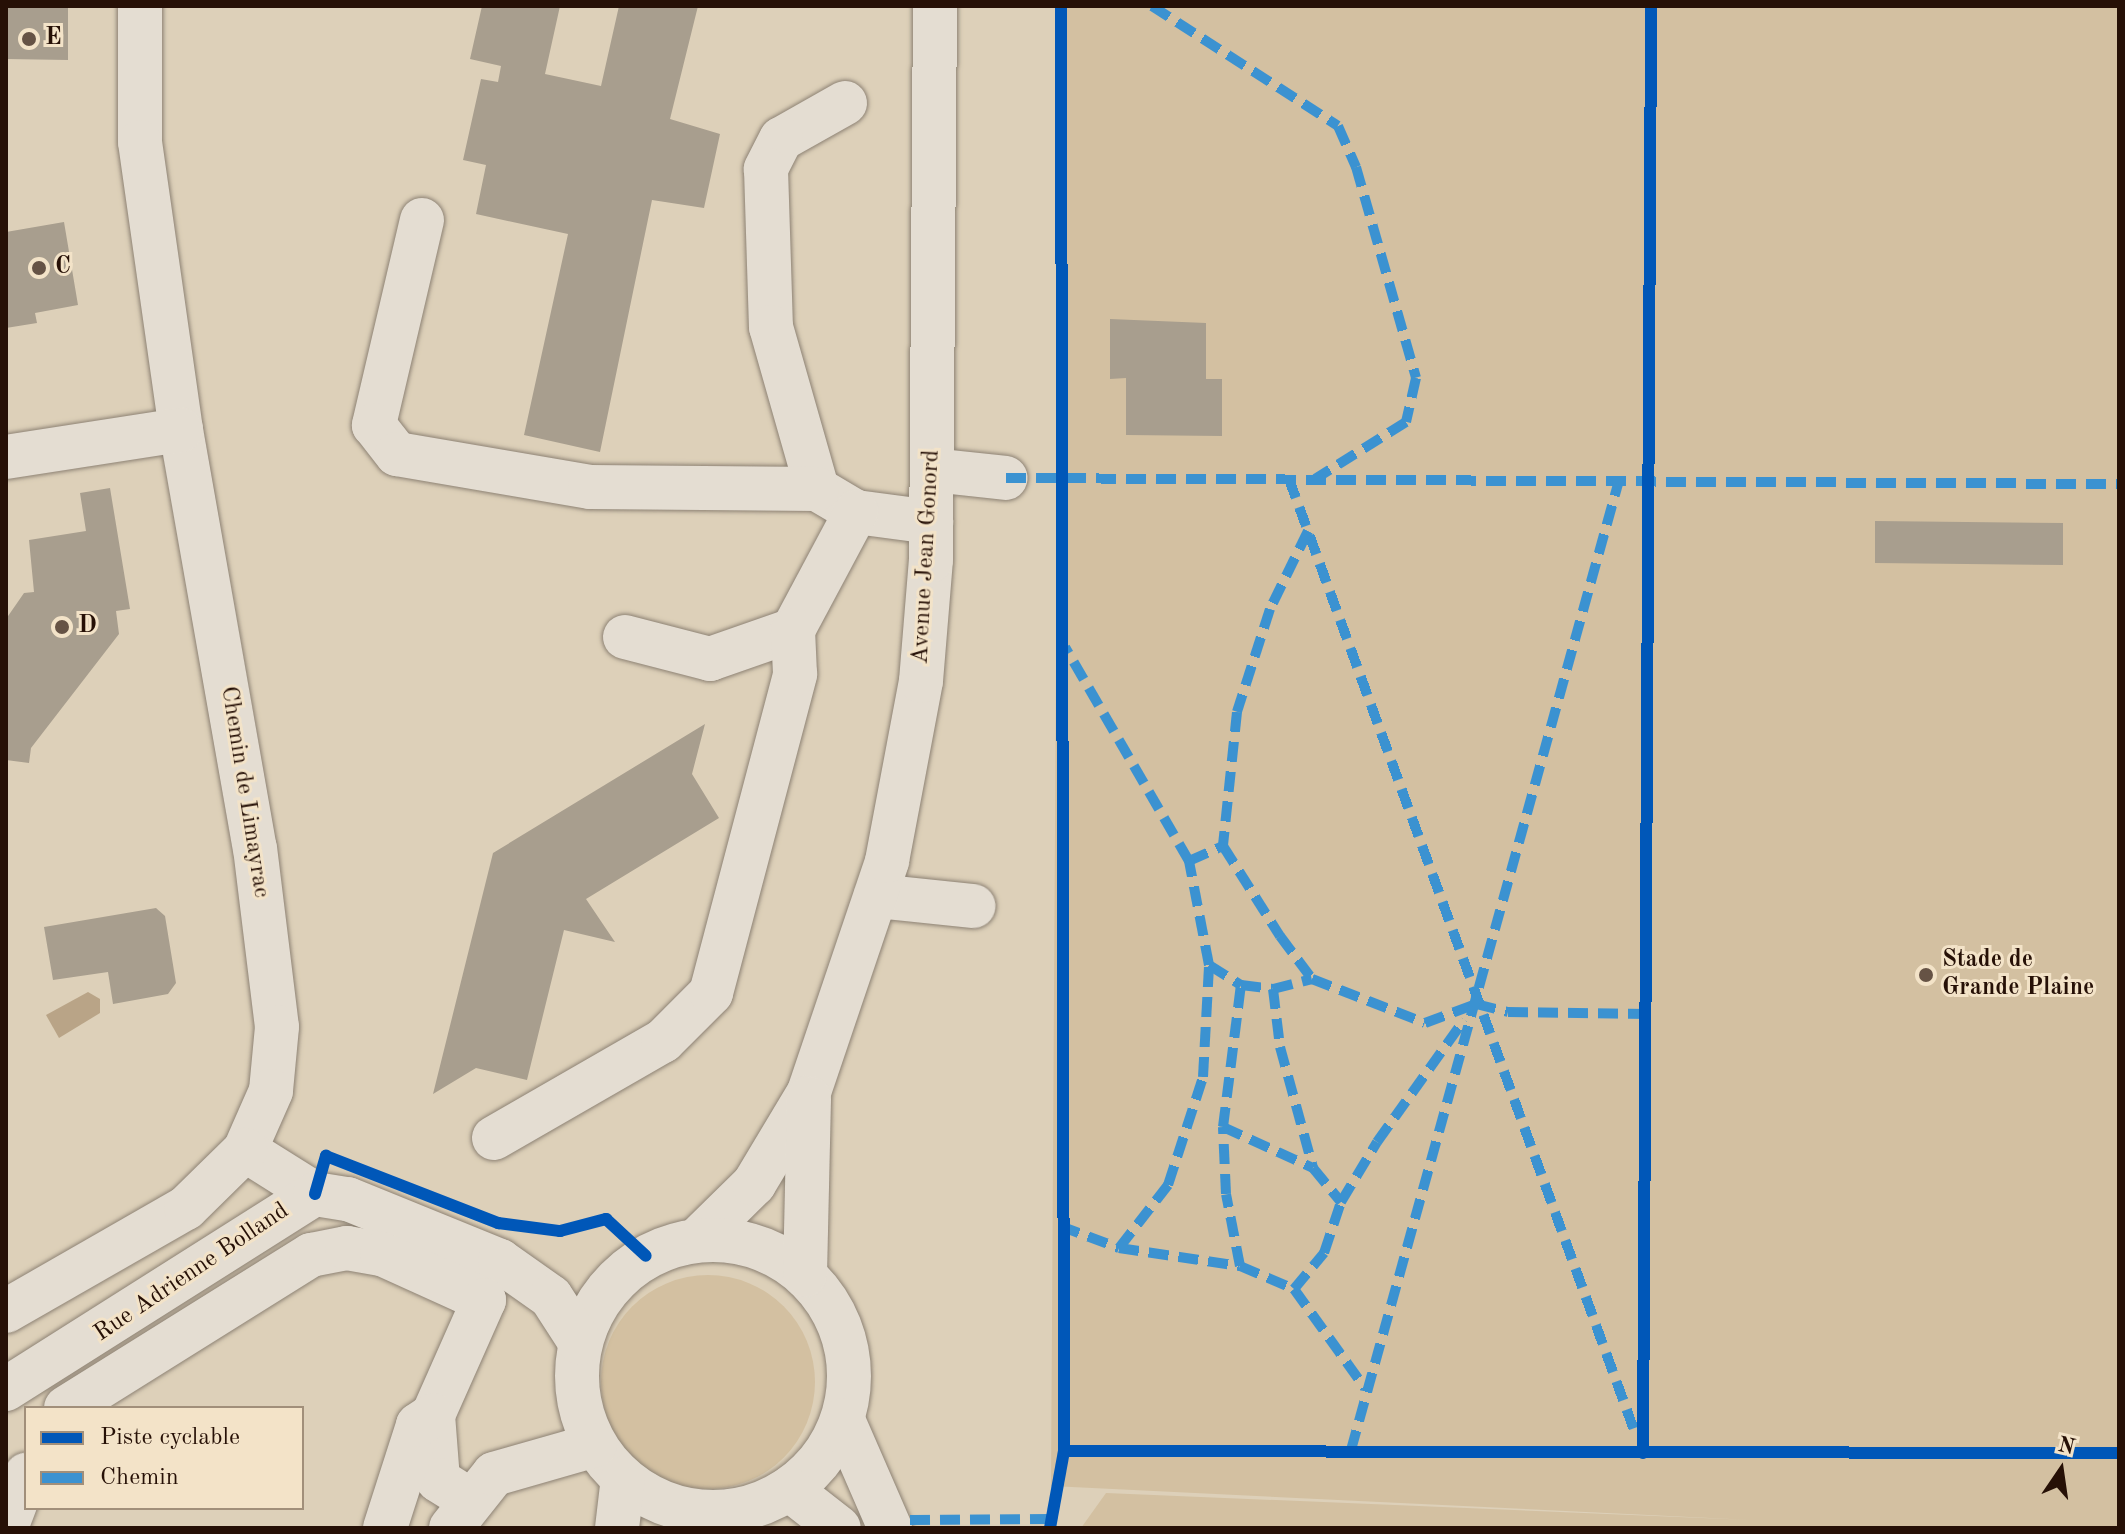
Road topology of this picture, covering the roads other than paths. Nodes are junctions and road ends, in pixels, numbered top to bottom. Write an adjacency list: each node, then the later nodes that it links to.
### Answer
1 (140, 6): 5 (street, Chemin de Limayrac)
2 (935, 6): 7 (street, Avenue Jean Gonord)
3 (845, 103): 9 (street)
4 (422, 220): 9 (street)
5 (181, 430): 6 (street); 18 (street, Chemin de Limayrac)
6 (6, 457)
7 (932, 470): 8 (street); 11 (street, Avenue Jean Gonord)
8 (1006, 478)
9 (817, 489): 10 (street)
10 (856, 512): 11 (street); 12 (street)
11 (931, 522): 14 (street, Avenue Jean Gonord)
12 (793, 630): 13 (street); 17 (street)
13 (625, 637)
14 (876, 896): 15 (street); 16 (street, Avenue Jean Gonord)
15 (973, 906)
16 (809, 1092): 20 (street, Avenue Jean Gonord); 21 (street, Avenue Jean Gonord)
17 (494, 1138)
18 (245, 1150): 19 (street); 22 (street, Chemin de Limayrac)
19 (315, 1194): 23 (street, Rue Adrienne Bolland); 24 (street, Rue Adrienne Bolland)
20 (697, 1240): 21 (street); 23 (street)
21 (805, 1275): 27 (street)
22 (6, 1311)
23 (580, 1342): 28 (street)
24 (6, 1389)
25 (69, 1406): 26 (street)
26 (433, 1415): 32 (street); 35 (street)
27 (843, 1420): 31 (street); 39 (street)
28 (595, 1445): 29 (street); 32 (street)
29 (623, 1478): 33 (street); 37 (street)
30 (24, 1480): 34 (street)
31 (789, 1489): 33 (street); 38 (street)
32 (454, 1518): 36 (street)
33 (719, 1520)
34 (6, 1528)
35 (385, 1528)
36 (402, 1528)
37 (617, 1528)
38 (839, 1528)
39 (890, 1528)

